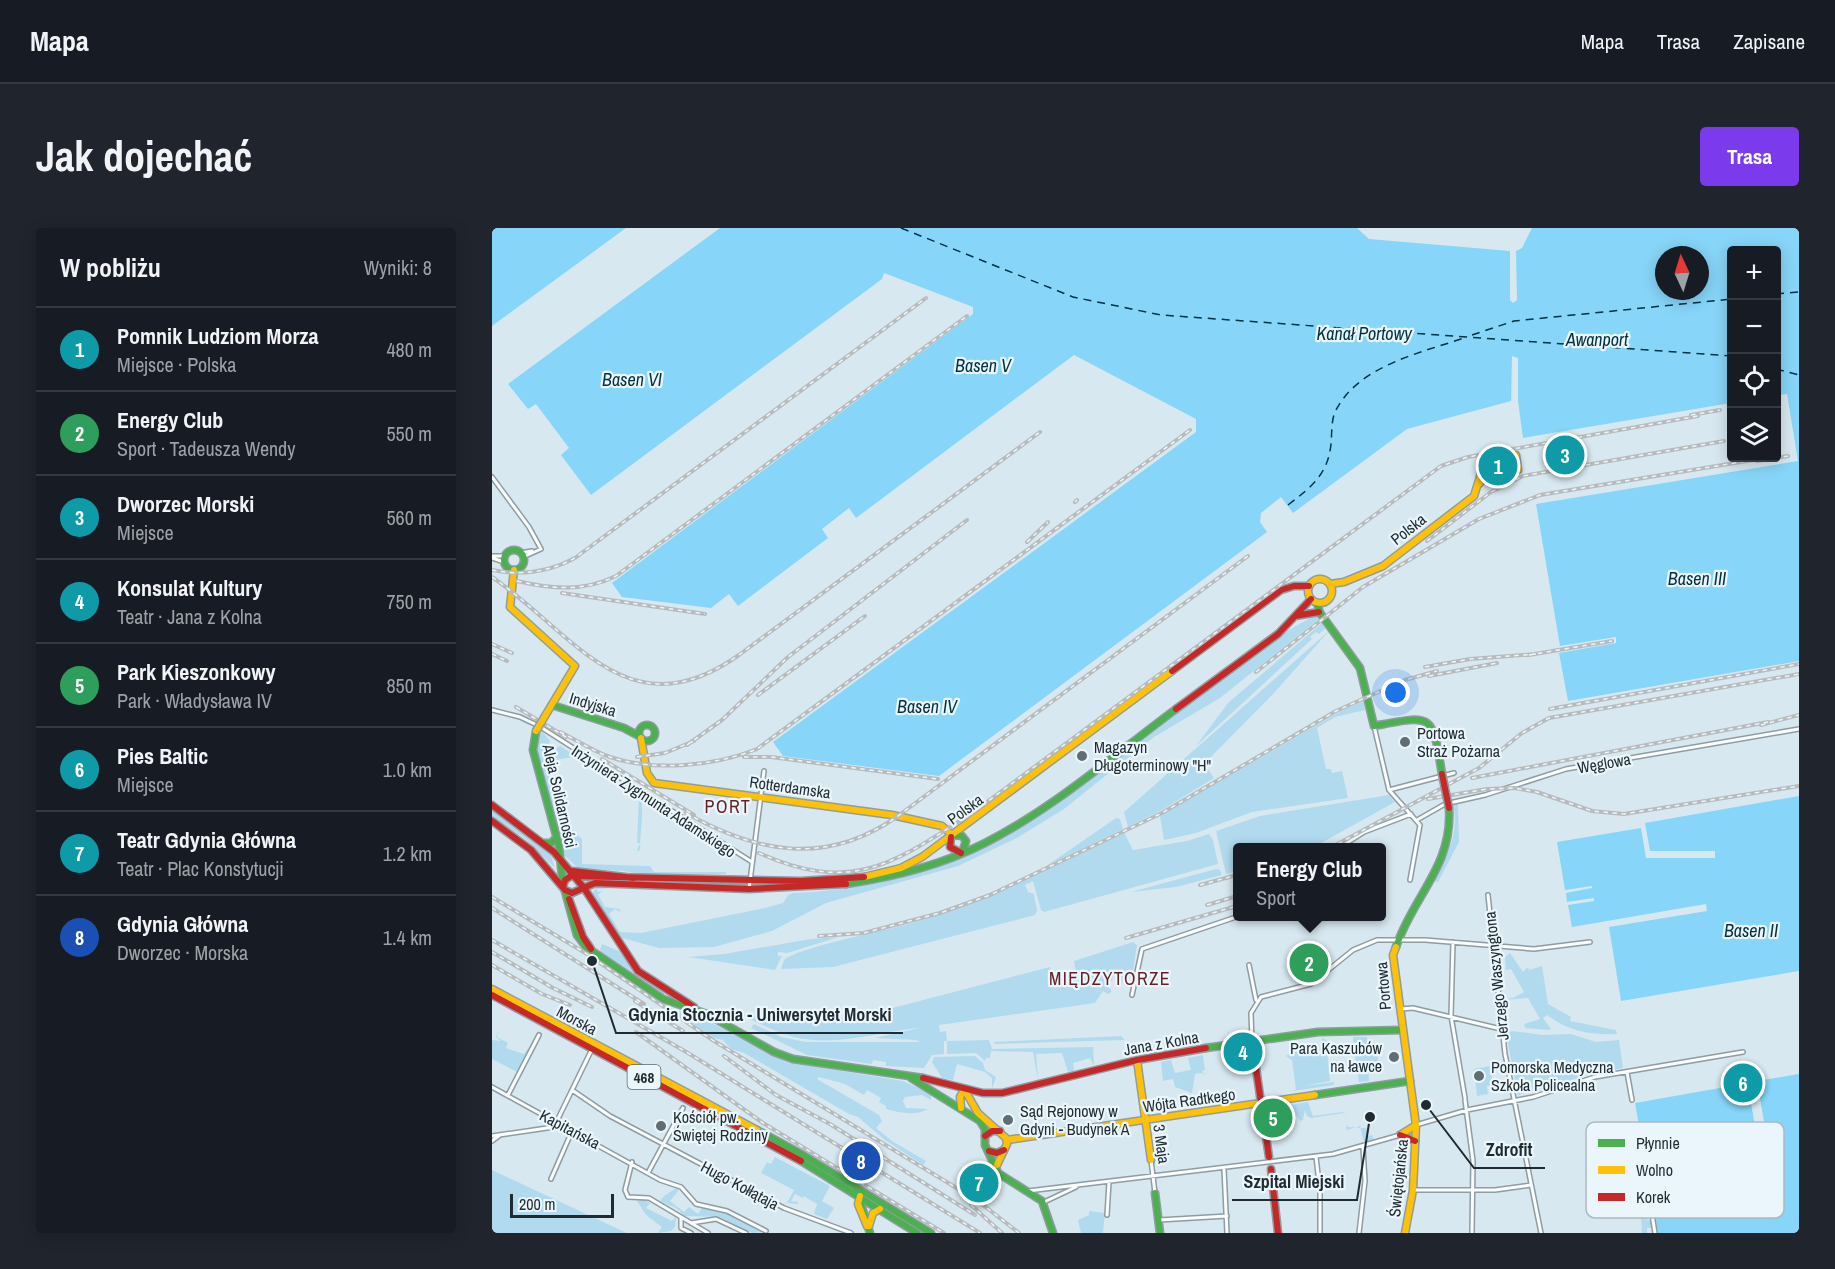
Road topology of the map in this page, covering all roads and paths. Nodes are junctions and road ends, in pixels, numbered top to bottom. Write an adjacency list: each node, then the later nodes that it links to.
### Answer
1 (492, 477): 3 (street)
2 (1478, 485): 2 (main road, Polska); 8 (main road, Polska)
3 (522, 555): 5 (main road); 6 (main road)
4 (492, 557): 5 (street)
5 (504, 559): 6 (main road)
6 (512, 570): 11 (main road, Aleja Solidarności)
7 (1309, 586): 8 (main road, Polska); 9 (main road); 28 (main road, Polska)
8 (1331, 587): 9 (main road)
9 (1318, 605): 10 (main road); 10 (main road); 13 (main road)
10 (1296, 615): 32 (main road)
11 (552, 705): 15 (main road, Indyjska); 29 (main road, Aleja Solidarności, bridge)
12 (492, 710): 34 (street, Inżyniera Zygmunta Adamskiego)
13 (1374, 726): 22 (street); 46 (main road, bridge)
14 (642, 727): 15 (main road, Indyjska); 17 (main road); 18 (main road)
15 (626, 728): 17 (main road, Indyjska)
16 (1799, 729): 26 (street, Węglowa)
17 (640, 737): 18 (main road, Indyjska); 19 (main road, Rotterdamska)
18 (650, 740): 19 (main road)
19 (645, 752): 23 (main road, Rotterdamska)
20 (764, 771): 23 (street)
21 (1454, 773): 22 (street)
22 (1389, 790): 25 (street)
23 (760, 797): 28 (main road, Rotterdamska); 34 (street)
24 (492, 805): 30 (main road)
25 (1411, 814): 26 (street); 31 (street)
26 (1417, 820): 39 (street)
27 (492, 821): 40 (main road)
28 (952, 835): 32 (main road); 32 (main road); 38 (main road, Polska)
29 (556, 837): 30 (main road); 33 (main road, Aleja Solidarności)
30 (543, 843): 33 (main road)
31 (1347, 843)
32 (962, 853): 42 (main road)
33 (560, 858): 35 (main road); 40 (main road, Aleja Solidarności)
34 (752, 862): 38 (street)
35 (571, 869): 36 (main road); 37 (main road)
36 (578, 879): 37 (main road, Polska); 40 (main road); 41 (main road); 43 (main road)
37 (639, 879): 38 (main road, Polska)
38 (750, 879): 42 (street)
39 (1410, 880)
40 (564, 888): 43 (main road); 57 (main road)
41 (584, 888): 42 (main road); 43 (main road); 57 (main road)
42 (749, 889)
43 (575, 894)
44 (1488, 895): 49 (street, Jerzego Waszyngtona)
45 (1233, 918): 55 (street)
46 (1398, 939): 47 (street); 53 (street); 58 (main road, Portowa)
47 (1453, 942): 49 (street); 59 (street)
48 (1590, 942): 49 (street)
49 (1492, 946): 60 (street, Jerzego Waszyngtona)
50 (1249, 965): 51 (street)
51 (1256, 988): 53 (street); 56 (street)
52 (492, 989): 108 (main road, Morska / 468)
53 (1267, 994): 56 (street)
54 (492, 995): 64 (main road, Morska / 468)
55 (1132, 995)
56 (1256, 1002): 63 (street)
57 (697, 1009): 68 (main road, Jana z Kolna)
58 (1399, 1010): 59 (street); 61 (main road, Portowa)
59 (1451, 1016): 60 (street); 81 (street)
60 (1501, 1029): 77 (street, Jerzego Waszyngtona)
61 (1402, 1030): 63 (main road, Jana z Kolna); 69 (main road, Portowa)
62 (539, 1035): 75 (street)
63 (1252, 1041): 66 (main road, Jana z Kolna); 78 (main road)
64 (592, 1049): 72 (street); 117 (main road, Morska / 468)
65 (1743, 1052): 67 (street)
66 (1137, 1060): 73 (main road, Jana z Kolna); 82 (main road, 3 Maja)
67 (1627, 1072): 76 (street); 77 (street)
68 (908, 1077): 70 (main road, Jana z Kolna); 74 (main road)
69 (1410, 1081): 78 (main road, Wójta Radtkego); 84 (main road, Świętojańska)
70 (940, 1082): 73 (main road, Jana z Kolna); 74 (main road)
71 (492, 1087): 75 (street, Kapitańska)
72 (572, 1089): 83 (street); 94 (street, Hugo Kołłątaja)
73 (964, 1089): 80 (main road); 86 (main road)
74 (936, 1093): 80 (main road)
75 (508, 1095): 83 (street, Kapitańska)
76 (1632, 1100)
77 (1514, 1101): 81 (street); 109 (street, Jerzego Waszyngtona)
78 (1261, 1103): 82 (main road, Wójta Radtkego); 101 (main road)
79 (683, 1108): 94 (street)
80 (961, 1108): 90 (main road)
81 (1467, 1110): 84 (street); 113 (street)
82 (1145, 1119): 91 (main road, Wójta Radtkego); 99 (main road, 3 Maja)
83 (556, 1122): 85 (street, Kapitańska); 87 (street)
84 (1416, 1125): 88 (main road); 93 (main road, Świętojańska)
85 (572, 1131): 100 (street, Kapitańska); 106 (street)
86 (1002, 1131): 90 (main road); 91 (main road)
87 (500, 1135): 89 (street); 92 (street)
88 (1400, 1135): 93 (main road); 95 (street)
89 (492, 1136)
90 (985, 1137): 97 (main road)
91 (1007, 1140): 96 (main road)
92 (492, 1141)
93 (1416, 1142): 112 (main road, Świętojańska)
94 (664, 1144): 104 (street); 132 (street, Hugo Kołłątaja)
95 (1362, 1148): 98 (street); 140 (street)
96 (1005, 1150): 97 (main road); 102 (main road)
97 (989, 1151): 102 (main road)
98 (1316, 1157): 101 (street); 139 (street)
99 (1151, 1160): 105 (street, 3 Maja)
100 (632, 1162): 104 (street, Kapitańska); 123 (street)
101 (1270, 1163): 103 (street); 138 (main road)
102 (996, 1166): 114 (main road)
103 (1224, 1168): 105 (street); 122 (street)
104 (649, 1171): 127 (street, Kapitańska)
105 (1153, 1177): 107 (street); 116 (street, 3 Maja)
106 (551, 1179)
107 (1109, 1182): 110 (street); 121 (street)
108 (855, 1185): 117 (main road); 118 (main road, Morska / 468)
109 (1531, 1185): 113 (street); 143 (street, Jerzego Waszyngtona)
110 (1078, 1186): 111 (street); 115 (street)
111 (1064, 1188): 114 (street); 115 (street)
112 (1413, 1190): 113 (street); 141 (main road, Świętojańska)
113 (1474, 1191): 142 (street)
114 (1026, 1192): 119 (main road)
115 (1066, 1193): 119 (street)
116 (1155, 1193): 125 (main road, 3 Maja)
117 (860, 1196): 118 (main road); 120 (main road, Morska / 468); 128 (main road)
118 (875, 1197): 134 (main road, Morska / 468)
119 (1042, 1203): 135 (main road)
120 (881, 1209): 128 (main road); 133 (main road, Morska / 468)
121 (1107, 1215)
122 (1227, 1216): 125 (street); 137 (street)
123 (681, 1217): 126 (street); 129 (street)
124 (1653, 1218): 144 (street)
125 (1159, 1220): 136 (main road, 3 Maja)
126 (691, 1223): 130 (street); 131 (street)
127 (766, 1230)
128 (869, 1231)
129 (691, 1233)
130 (708, 1233)
131 (747, 1233)
132 (851, 1233)
133 (917, 1233)
134 (931, 1233)
135 (1053, 1233)
136 (1160, 1233)
137 (1227, 1233)
138 (1278, 1233)
139 (1320, 1233)
140 (1359, 1233)
141 (1405, 1233)
142 (1472, 1233)
143 (1541, 1233)
144 (1655, 1233)

